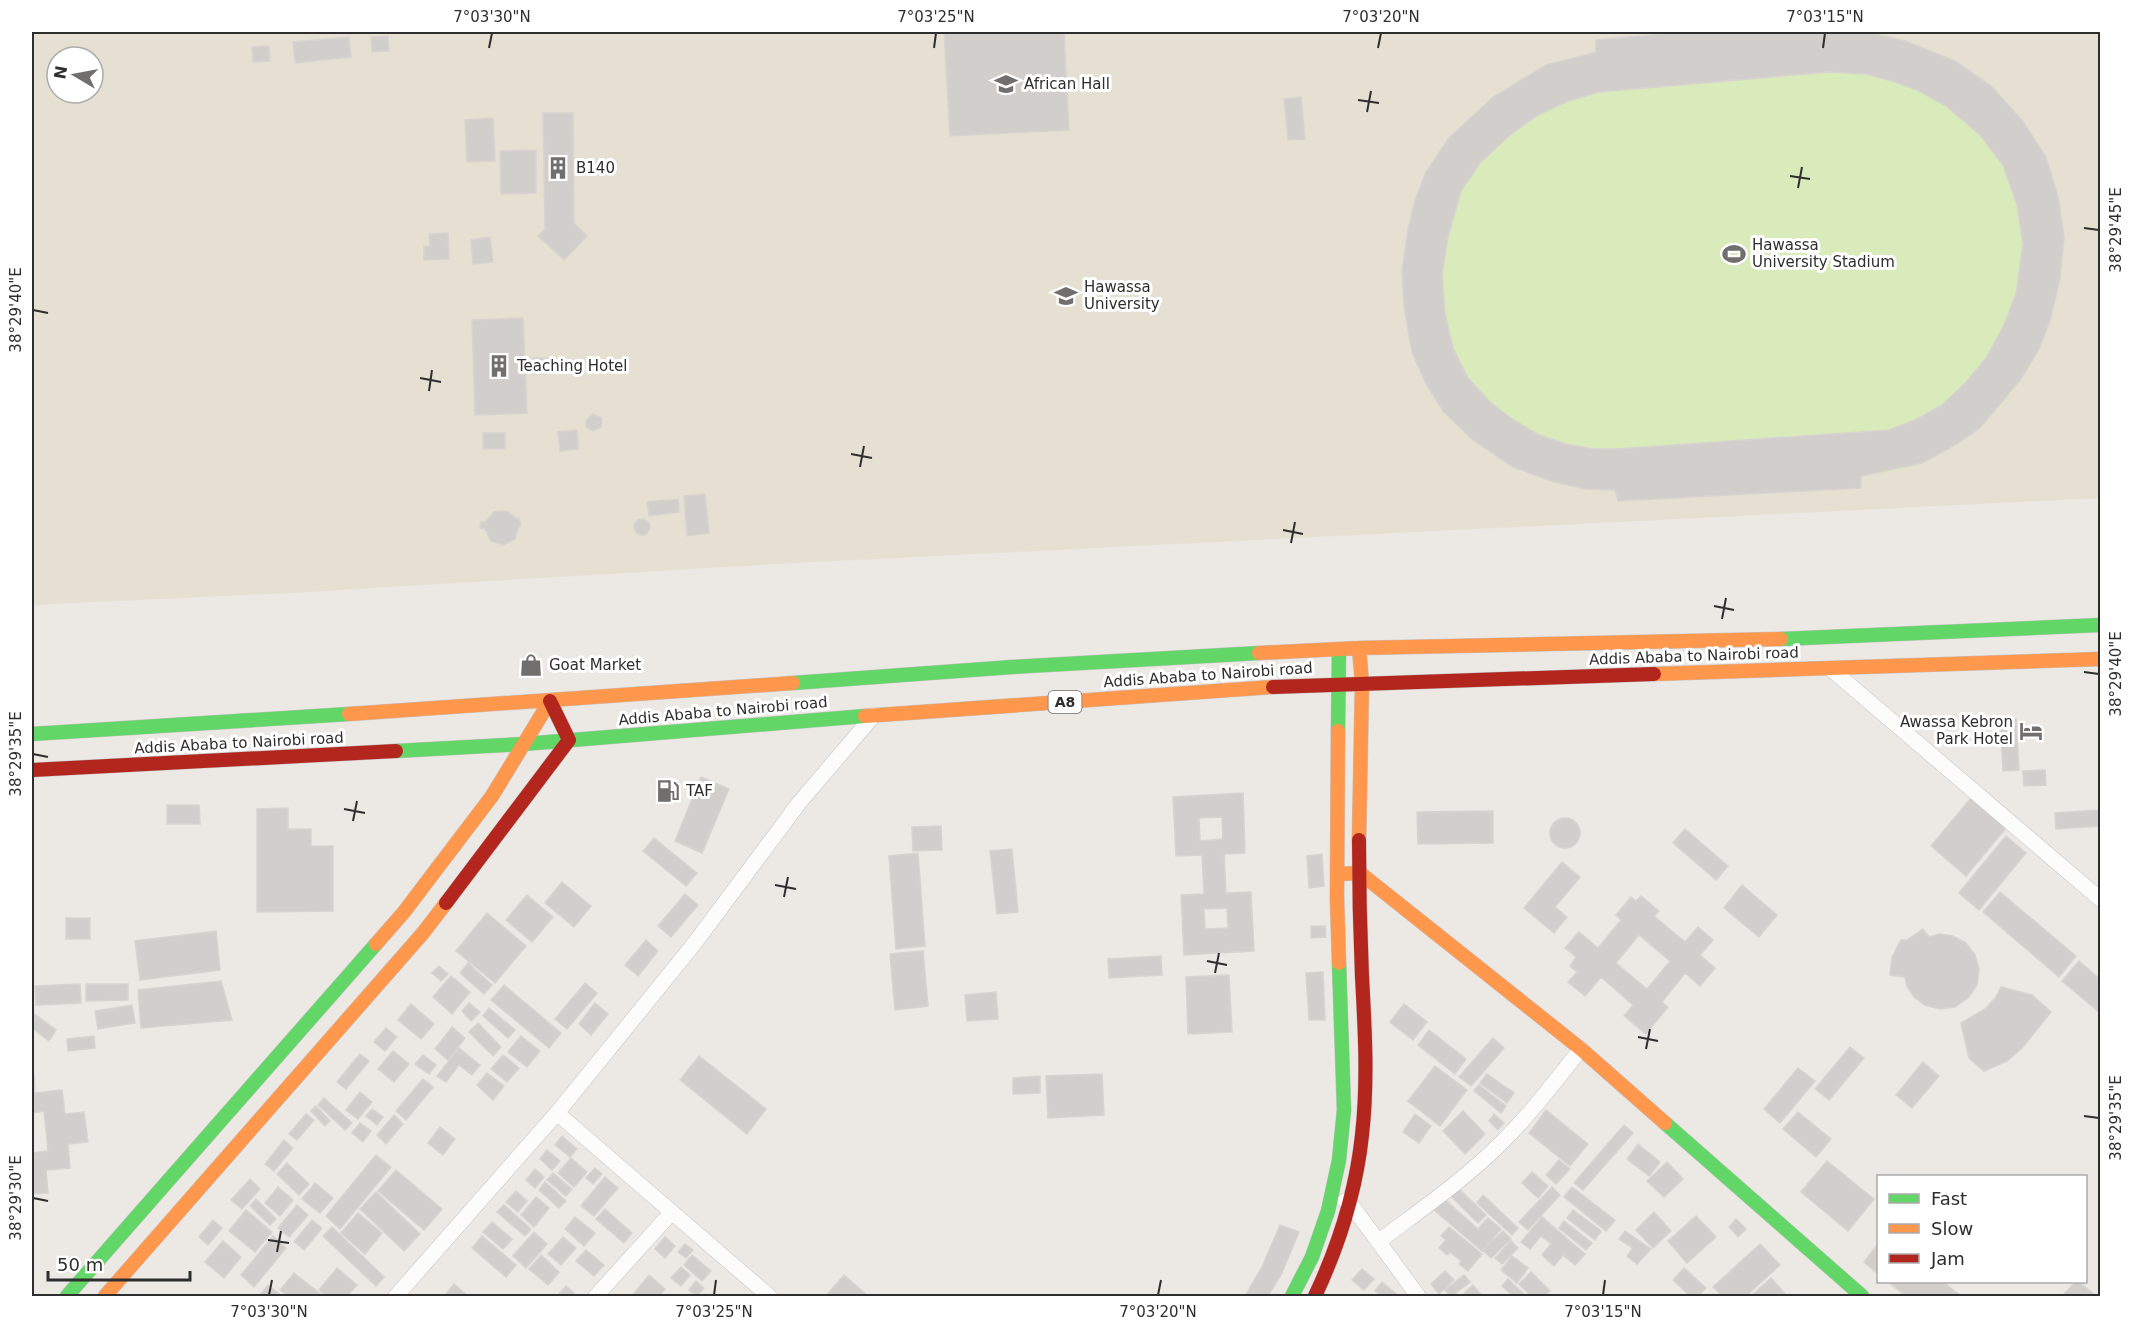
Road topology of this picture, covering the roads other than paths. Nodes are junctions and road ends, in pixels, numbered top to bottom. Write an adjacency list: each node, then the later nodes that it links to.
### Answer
1 (2100, 625): 2 (main road, Addis Ababa to Nairobi road)
2 (1359, 648): 3 (main road, Addis Ababa to Nairobi road); 6 (main road)
3 (1339, 650): 7 (main road); 8 (main road, Addis Ababa to Nairobi road)
4 (2100, 659): 5 (main road, Addis Ababa to Nairobi road / A8)
5 (1828, 668): 6 (main road, Addis Ababa to Nairobi road / A8); 16 (street)
6 (1362, 683): 7 (main road, Addis Ababa to Nairobi road / A8); 14 (main road)
7 (1338, 684): 9 (main road, Addis Ababa to Nairobi road / A8); 15 (main road)
8 (550, 701): 10 (main road, Addis Ababa to Nairobi road); 11 (main road); 12 (main road)
9 (874, 715): 11 (main road, Addis Ababa to Nairobi road / A8); 20 (street)
10 (32, 734)
11 (569, 740): 12 (main road, Addis Ababa to Nairobi road / A8); 18 (main road)
12 (524, 744): 13 (main road, Addis Ababa to Nairobi road / A8); 17 (main road)
13 (32, 770)
14 (1360, 873): 15 (main road); 19 (main road); 22 (main road)
15 (1337, 874): 21 (main road)
16 (2100, 898)
17 (405, 912): 18 (main road); 25 (main road)
18 (423, 933): 26 (main road)
19 (1581, 1049): 24 (street); 33 (main road)
20 (557, 1113): 23 (street); 27 (street)
21 (1331, 1196): 22 (street); 30 (main road)
22 (1350, 1203): 24 (street); 31 (main road)
23 (671, 1213): 28 (street); 29 (street)
24 (1378, 1242): 32 (street)
25 (67, 1296)
26 (105, 1296)
27 (396, 1296)
28 (596, 1296)
29 (769, 1296)
30 (1292, 1296)
31 (1315, 1296)
32 (1418, 1296)
33 (1862, 1296)

